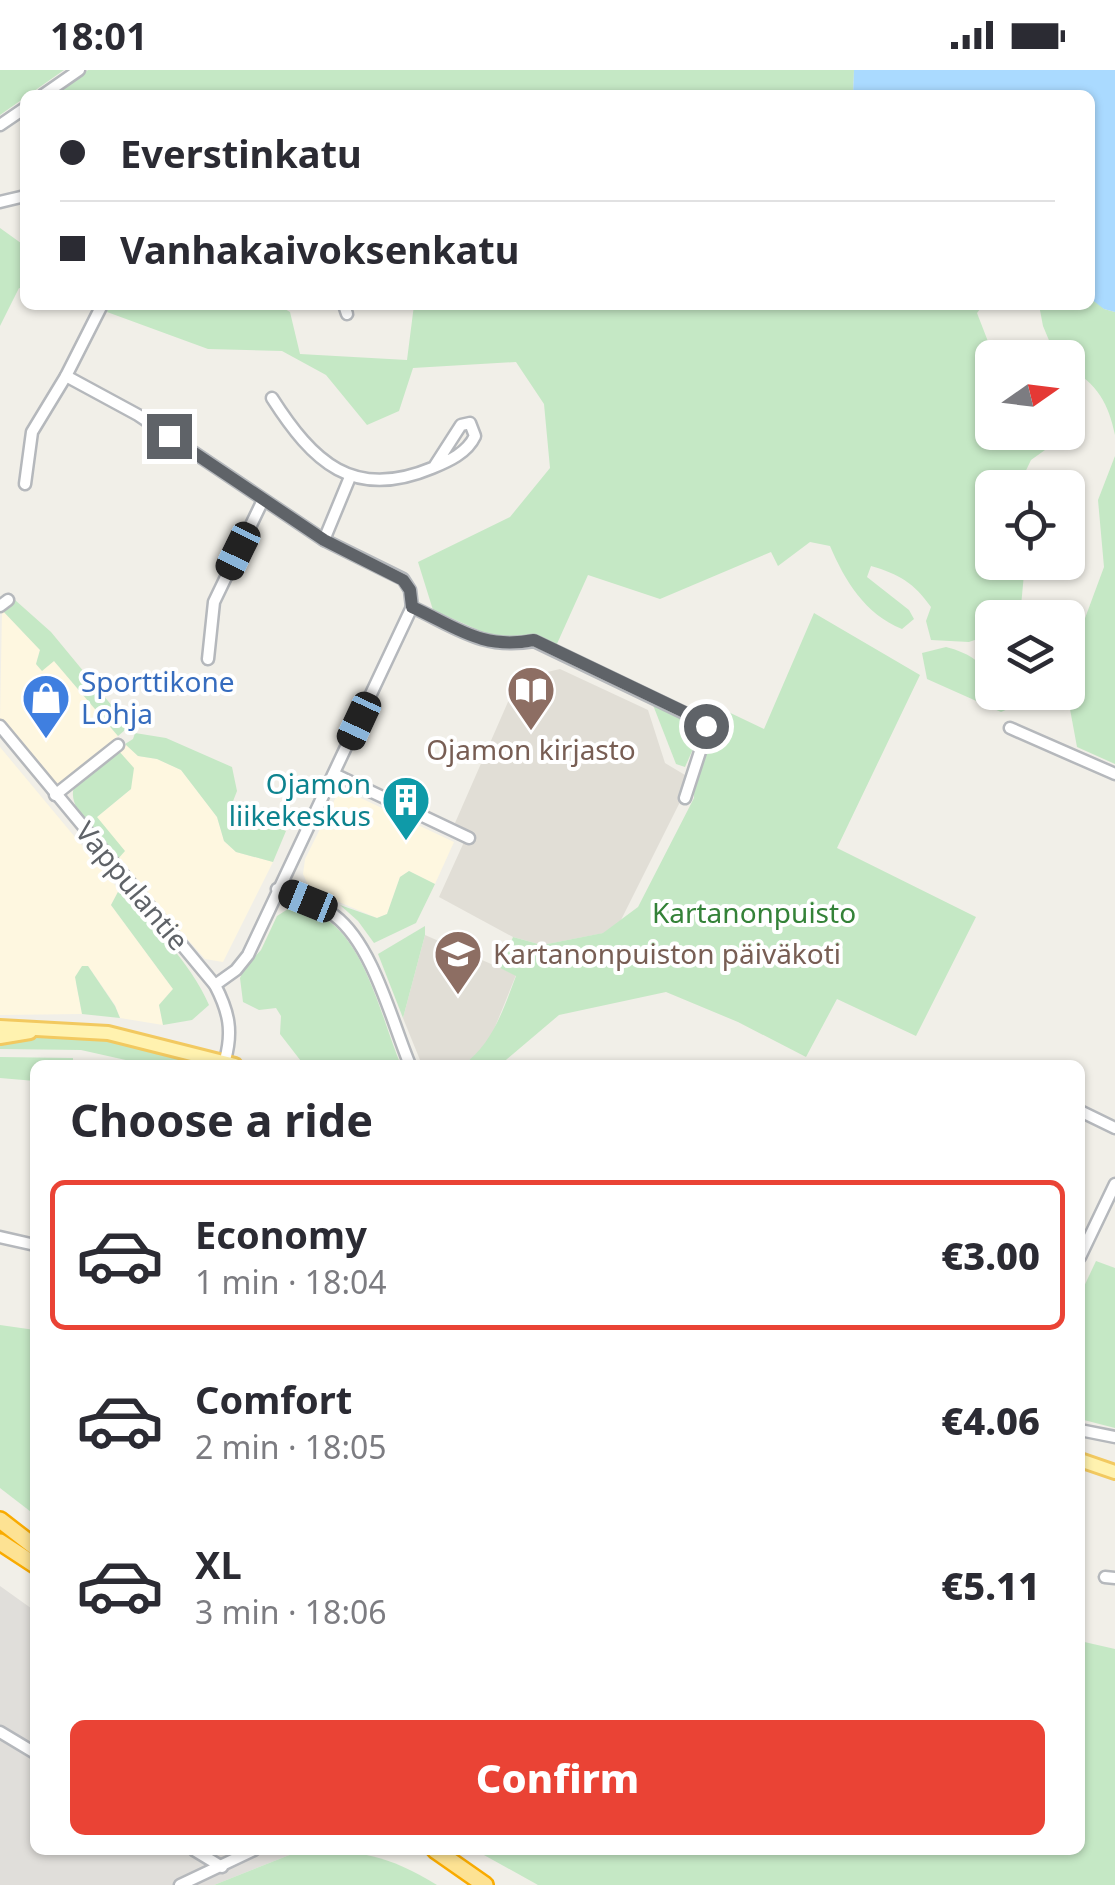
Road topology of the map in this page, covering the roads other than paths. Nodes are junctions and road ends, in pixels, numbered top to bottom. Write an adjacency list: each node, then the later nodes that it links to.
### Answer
1 (79, 70): 2 (street)
2 (50, 90)
3 (99, 310): 4 (street)
4 (66, 376): 8 (street); 9 (street)
5 (272, 398): 7 (street)
6 (434, 467): 6 (street); 7 (street)
7 (350, 478): 10 (street)
8 (25, 484)
9 (262, 500): 10 (street); 12 (street)
10 (324, 540): 11 (street)
11 (412, 607): 16 (street); 19 (street)
12 (208, 659)
13 (0, 726): 18 (street, Vappulantie)
14 (1010, 728): 17 (street)
15 (118, 744): 18 (street)
16 (334, 774): 20 (street); 21 (street)
17 (1115, 774)
18 (55, 794): 22 (street, Vappulantie)
19 (685, 798)
20 (469, 838)
21 (278, 889): 22 (street); 28 (street)
22 (214, 985): 27 (street, Vappulantie)
23 (0, 1027): 24 (main road)
24 (32, 1031): 25 (main road); 26 (main road)
25 (0, 1037)
26 (218, 1060)
27 (230, 1060)
28 (408, 1060)
29 (1085, 1114): 30 (street)
30 (1115, 1128)
31 (1115, 1184): 34 (street)
32 (0, 1237): 33 (street)
33 (30, 1243)
34 (1085, 1247)
35 (1085, 1431): 36 (street)
36 (1115, 1437)
37 (1085, 1462): 38 (main road)
38 (1115, 1472)
39 (0, 1520): 42 (highway)
40 (0, 1530): 43 (highway)
41 (0, 1542): 44 (highway)
42 (30, 1546)
43 (30, 1547)
44 (30, 1562)
45 (0, 1732): 46 (street)
46 (30, 1749)
47 (202, 1855): 50 (street)
48 (245, 1855): 50 (street)
49 (442, 1855): 52 (highway)
50 (222, 1867): 51 (street)
51 (180, 1885)
52 (484, 1885)

